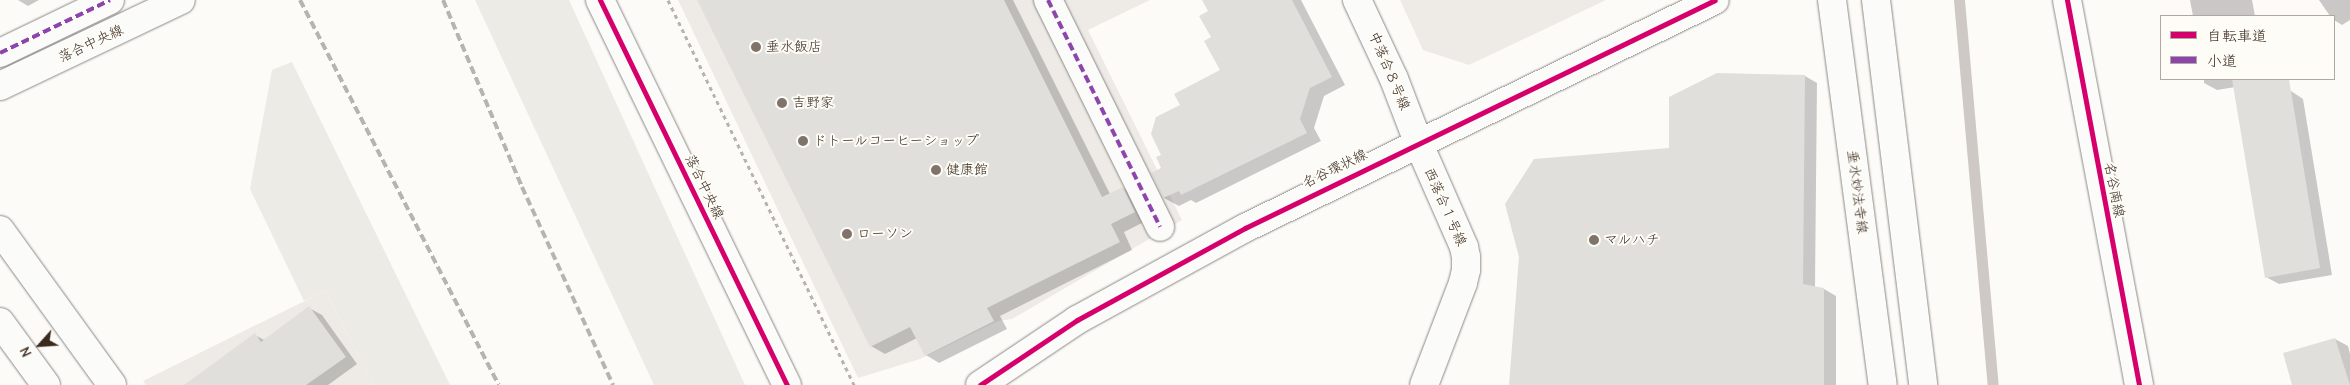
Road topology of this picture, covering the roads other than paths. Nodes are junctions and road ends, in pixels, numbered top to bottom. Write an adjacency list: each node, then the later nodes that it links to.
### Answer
1 (110, 0): 10 (street)
2 (181, 0): 11 (street, 落合中央線)
3 (600, 0): 18 (street, 落合中央線)
4 (1048, 0): 13 (street)
5 (1357, 0): 12 (street, 中落合８号線)
6 (1715, 0): 12 (street, 名谷環状線)
7 (1832, 0): 21 (street, 垂水妙法寺線)
8 (1876, 0): 22 (street)
9 (2067, 0): 23 (street, 名谷南線)
10 (0, 53)
11 (0, 86)
12 (1418, 142): 19 (street, 名谷環状線); 20 (street, 西落合１号線)
13 (1160, 227)
14 (0, 230): 17 (street)
15 (0, 322): 16 (street)
16 (46, 385)
17 (112, 385)
18 (786, 385)
19 (980, 385)
20 (1424, 385)
21 (1882, 385)
22 (1923, 385)
23 (2139, 385)

